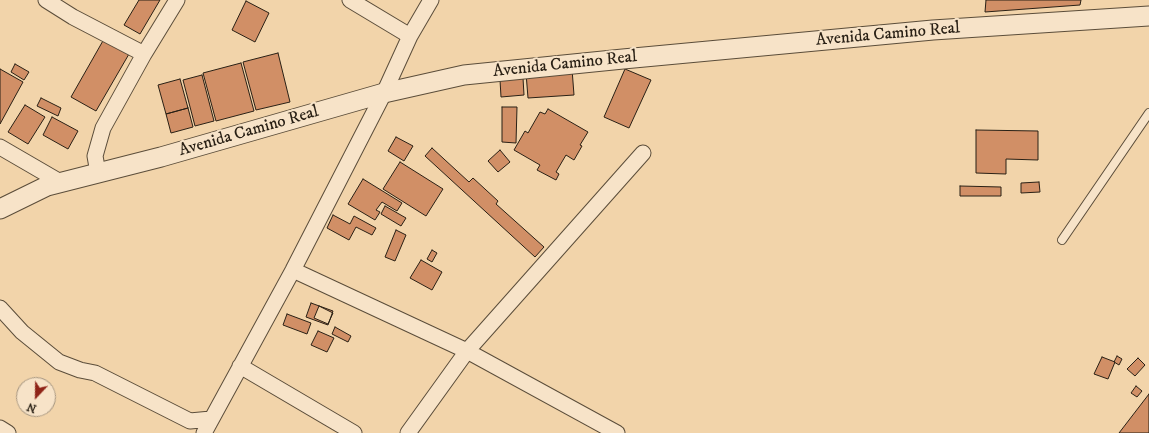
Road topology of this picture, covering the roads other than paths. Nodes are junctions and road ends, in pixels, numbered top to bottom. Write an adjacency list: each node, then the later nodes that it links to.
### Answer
1 (46, 0): 7 (street)
2 (177, 0): 7 (street)
3 (350, 0): 6 (street)
4 (431, 0): 6 (street)
5 (1149, 16): 8 (street, Avenida Camino Real)
6 (410, 36): 8 (street)
7 (144, 54): 12 (street)
8 (384, 93): 12 (street, Avenida Camino Real); 16 (street)
9 (1149, 113): 15 (lane)
10 (0, 147): 13 (street)
11 (644, 153): 18 (street)
12 (98, 173): 13 (street, Avenida Camino Real)
13 (62, 183): 14 (street, Avenida Camino Real)
14 (0, 209)
15 (1062, 240)
16 (293, 270): 18 (street); 19 (street)
17 (0, 308): 20 (street)
18 (467, 351): 25 (street); 26 (street)
19 (240, 366): 20 (street); 24 (street)
20 (211, 419): 23 (street)
21 (0, 428): 22 (street)
22 (8, 433)
23 (204, 433)
24 (354, 433)
25 (408, 433)
26 (617, 433)

